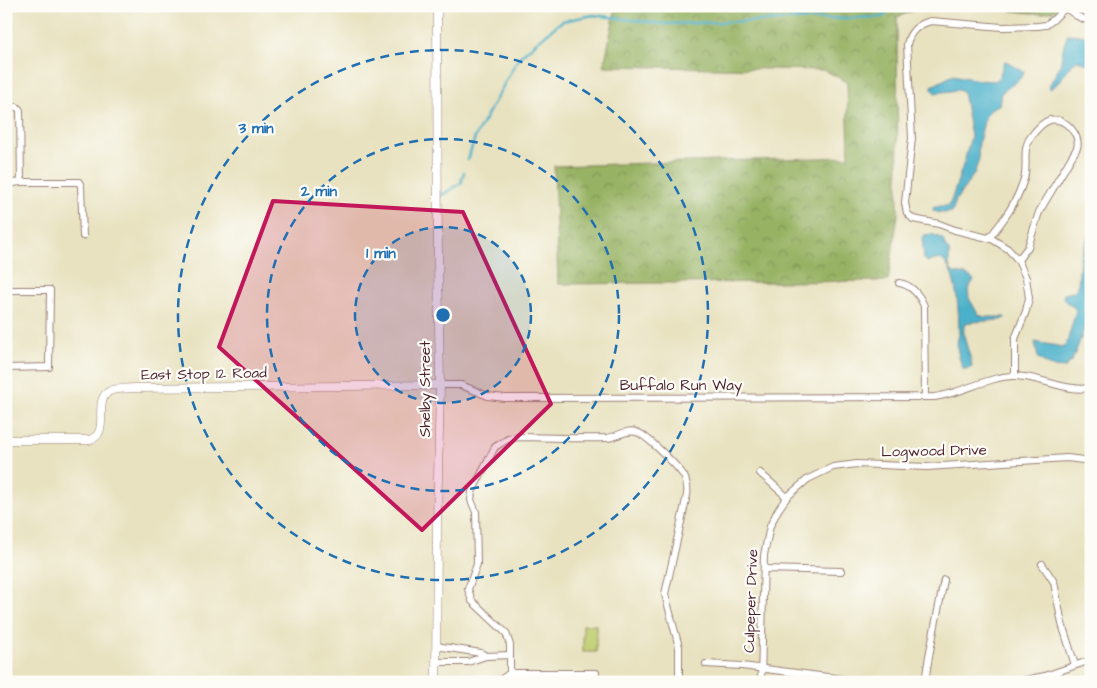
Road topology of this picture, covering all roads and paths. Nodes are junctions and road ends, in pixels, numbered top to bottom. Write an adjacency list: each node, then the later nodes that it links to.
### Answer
1 (437, 6): 14 (street, Shelby Street)
2 (1064, 7): 3 (street); 8 (street)
3 (1091, 22)
4 (6, 107): 5 (street)
5 (21, 182): 6 (street); 7 (street)
6 (6, 184)
7 (83, 236)
8 (989, 238): 9 (street); 9 (street)
9 (1018, 260): 13 (street)
10 (899, 283): 16 (street)
11 (6, 290): 12 (street)
12 (6, 368)
13 (1015, 376): 15 (street); 16 (street, Buffalo Run Way)
14 (440, 385): 16 (street, Buffalo Run Way); 17 (street, East Stop 12 Road); 25 (street, Shelby Street)
15 (1091, 388)
16 (925, 397)
17 (6, 440)
18 (1091, 461): 20 (street, Logwood Drive)
19 (760, 473): 20 (street)
20 (787, 497): 22 (street, Culpeper Drive)
21 (1042, 564): 31 (street)
22 (764, 569): 23 (street); 32 (street, Culpeper Drive)
23 (842, 570)
24 (944, 580): 40 (street)
25 (436, 646): 27 (street); 29 (street, Shelby Street)
26 (510, 655): 27 (street); 33 (street); 38 (street)
27 (486, 656): 29 (street)
28 (1091, 660): 31 (street)
29 (436, 662): 36 (street, Shelby Street)
30 (706, 664): 32 (street)
31 (1075, 665): 35 (street)
32 (761, 668): 39 (street, Culpeper Drive); 40 (street)
33 (510, 673): 34 (street); 37 (street)
34 (596, 673)
35 (1029, 680): 41 (street)
36 (436, 682)
37 (498, 682)
38 (679, 682)
39 (761, 682)
40 (927, 682)
41 (1016, 682)

